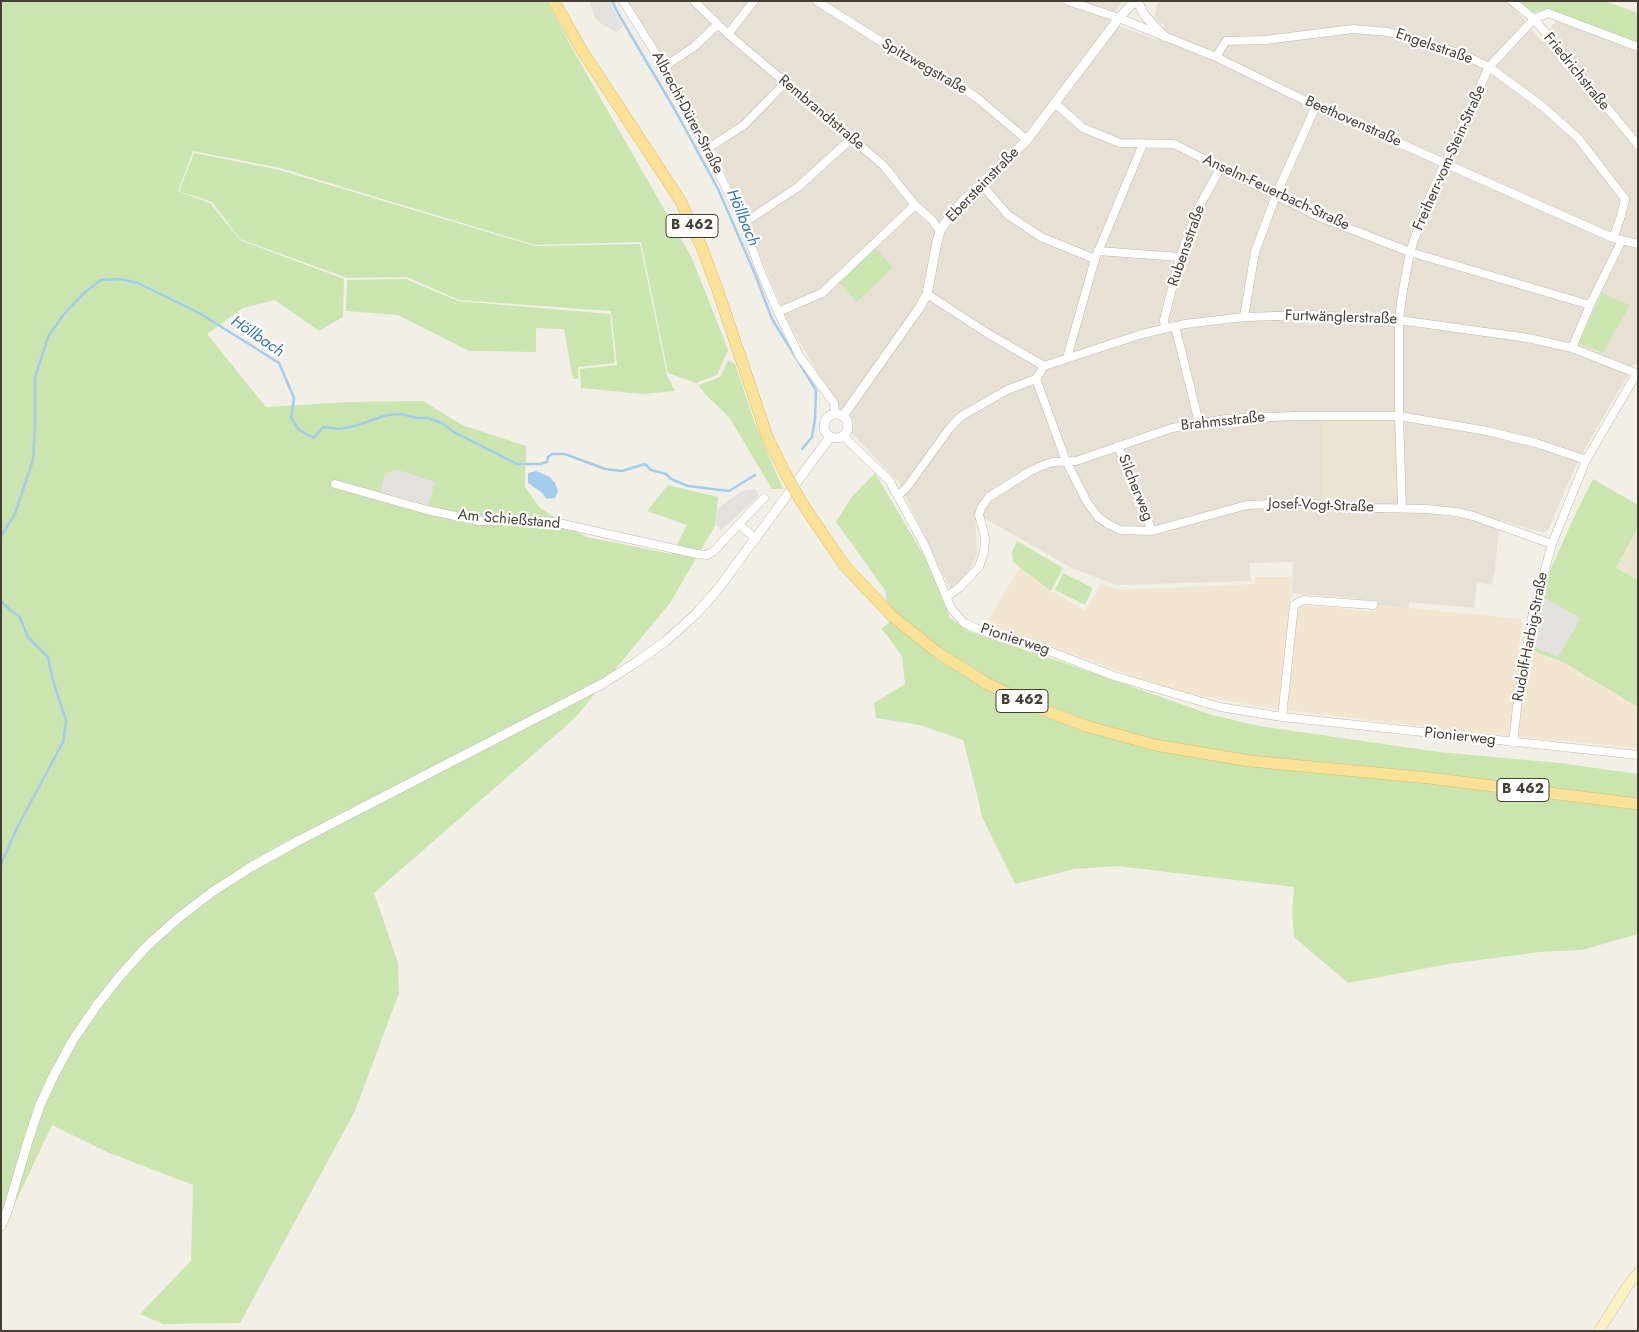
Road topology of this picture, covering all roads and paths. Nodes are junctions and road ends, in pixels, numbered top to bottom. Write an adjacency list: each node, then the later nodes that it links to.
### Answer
1 (554, 1): 73 (main road, B 462, bridge)
2 (623, 1): 17 (street, Albrecht-Dürer-Straße)
3 (694, 1): 12 (street, Rembrandtstraße)
4 (754, 1): 13 (street)
5 (816, 1): 23 (street, Spitzwegstraße)
6 (1068, 1): 10 (street, Beethovenstraße)
7 (1127, 1): 10 (street, Ebersteinstraße)
8 (1136, 1): 10 (street, Ebersteinstraße); 14 (street)
9 (1512, 1): 11 (street, Friedrichstraße)
10 (1118, 18): 14 (street, Beethovenstraße); 20 (street, Ebersteinstraße)
11 (1534, 20): 15 (street, Freiherr-vom-Stein-Straße); 18 (street, Freiherr-vom-Stein-Straße); 25 (street, Friedrichstraße)
12 (717, 25): 13 (street, Rembrandtstraße); 17 (street)
13 (728, 34): 19 (street, Rembrandtstraße)
14 (1165, 37): 16 (street, Beethovenstraße)
15 (1638, 47)
16 (1216, 57): 18 (street, Engelsstraße); 21 (street, Beethovenstraße)
17 (667, 64): 26 (street, Albrecht-Dürer-Straße)
18 (1489, 67): 27 (street, Freiherr-vom-Stein-Straße); 34 (street, Engelsstraße)
19 (785, 83): 22 (street, Rembrandtstraße); 26 (street)
20 (1055, 103): 23 (street, Ebersteinstraße); 24 (street, Anselm-Feuerbach-Straße)
21 (1316, 106): 27 (street, Beethovenstraße); 30 (street)
22 (851, 139): 31 (street, Rembrandtstraße); 32 (street)
23 (1027, 140): 29 (street, Ebersteinstraße)
24 (1143, 144): 28 (street, Anselm-Feuerbach-Straße); 38 (street)
25 (1638, 145)
26 (707, 149): 32 (street, Albrecht-Dürer-Straße)
27 (1445, 163): 34 (street, Beethovenstraße); 37 (street, Freiherr-vom-Stein-Straße)
28 (1221, 167): 30 (street, Anselm-Feuerbach-Straße); 39 (street, Rubensstraße)
29 (982, 185): 33 (street, Ebersteinstraße); 38 (street)
30 (1276, 195): 37 (street, Anselm-Feuerbach-Straße); 43 (street)
31 (915, 205): 33 (street, Rembrandtstraße); 42 (street)
32 (743, 222): 42 (street, Albrecht-Dürer-Straße)
33 (940, 231): 40 (street, Ebersteinstraße)
34 (1612, 238): 35 (street, Beethovenstraße)
35 (1622, 240): 36 (street, Beethovenstraße); 41 (street)
36 (1638, 244)
37 (1410, 252): 41 (street, Anselm-Feuerbach-Straße); 44 (street, Freiherr-vom-Stein-Straße)
38 (1096, 255): 39 (street); 48 (street)
39 (1180, 257): 46 (street, Rubensstraße)
40 (927, 294): 49 (street); 52 (street, Ebersteinstraße)
41 (1590, 305): 47 (street)
42 (778, 312): 52 (street, Albrecht-Dürer-Straße)
43 (1244, 317): 44 (street, Furtwänglerstraße); 45 (street, Furtwänglerstraße)
44 (1399, 320): 47 (street, Furtwänglerstraße); 53 (street, Freiherr-vom-Stein-Straße)
45 (1175, 326): 46 (street, Furtwänglerstraße); 54 (street)
46 (1165, 328): 48 (street, Furtwänglerstraße)
47 (1572, 348): 50 (street, Furtwänglerstraße)
48 (1067, 358): 49 (street, Furtwänglerstraße)
49 (1044, 366): 51 (street)
50 (1637, 373): 58 (street, Rudolf-Harbig-Straße)
51 (1036, 379): 59 (street, Josef-Vogt-Straße); 61 (street)
52 (839, 415): 55 (street); 56 (street, Ebersteinstraße)
53 (1399, 416): 54 (street, Brahmsstraße); 58 (street, Brahmsstraße); 63 (street, Freiherr-vom-Stein-Straße)
54 (1199, 422): 57 (street, Brahmsstraße)
55 (844, 436): 56 (street); 61 (street, Pionierweg)
56 (830, 437): 66 (street)
57 (1118, 446): 59 (street, Brahmsstraße); 65 (street, Silcherweg)
58 (1586, 460): 67 (street, Rudolf-Harbig-Straße)
59 (1066, 461): 65 (street, Josef-Vogt-Straße); 68 (street, Brahmsstraße)
60 (335, 484): 64 (street, Am Schießstand)
61 (898, 496): 68 (street, Pionierweg)
62 (764, 498): 64 (street)
63 (1402, 508): 65 (street, Josef-Vogt-Straße); 67 (street, Josef-Vogt-Straße)
64 (739, 524): 66 (street)
65 (1152, 531)
66 (756, 539): 74 (street)
67 (1552, 544): 71 (street, Rudolf-Harbig-Straße)
68 (946, 597): 70 (street, Pionierweg)
69 (1373, 605): 70 (street)
70 (1282, 718): 71 (street, Pionierweg)
71 (1514, 743): 72 (street, Pionierweg)
72 (1638, 755)
73 (1638, 805)
74 (1, 1226)
75 (1638, 1273): 76 (main road)
76 (1599, 1331)

